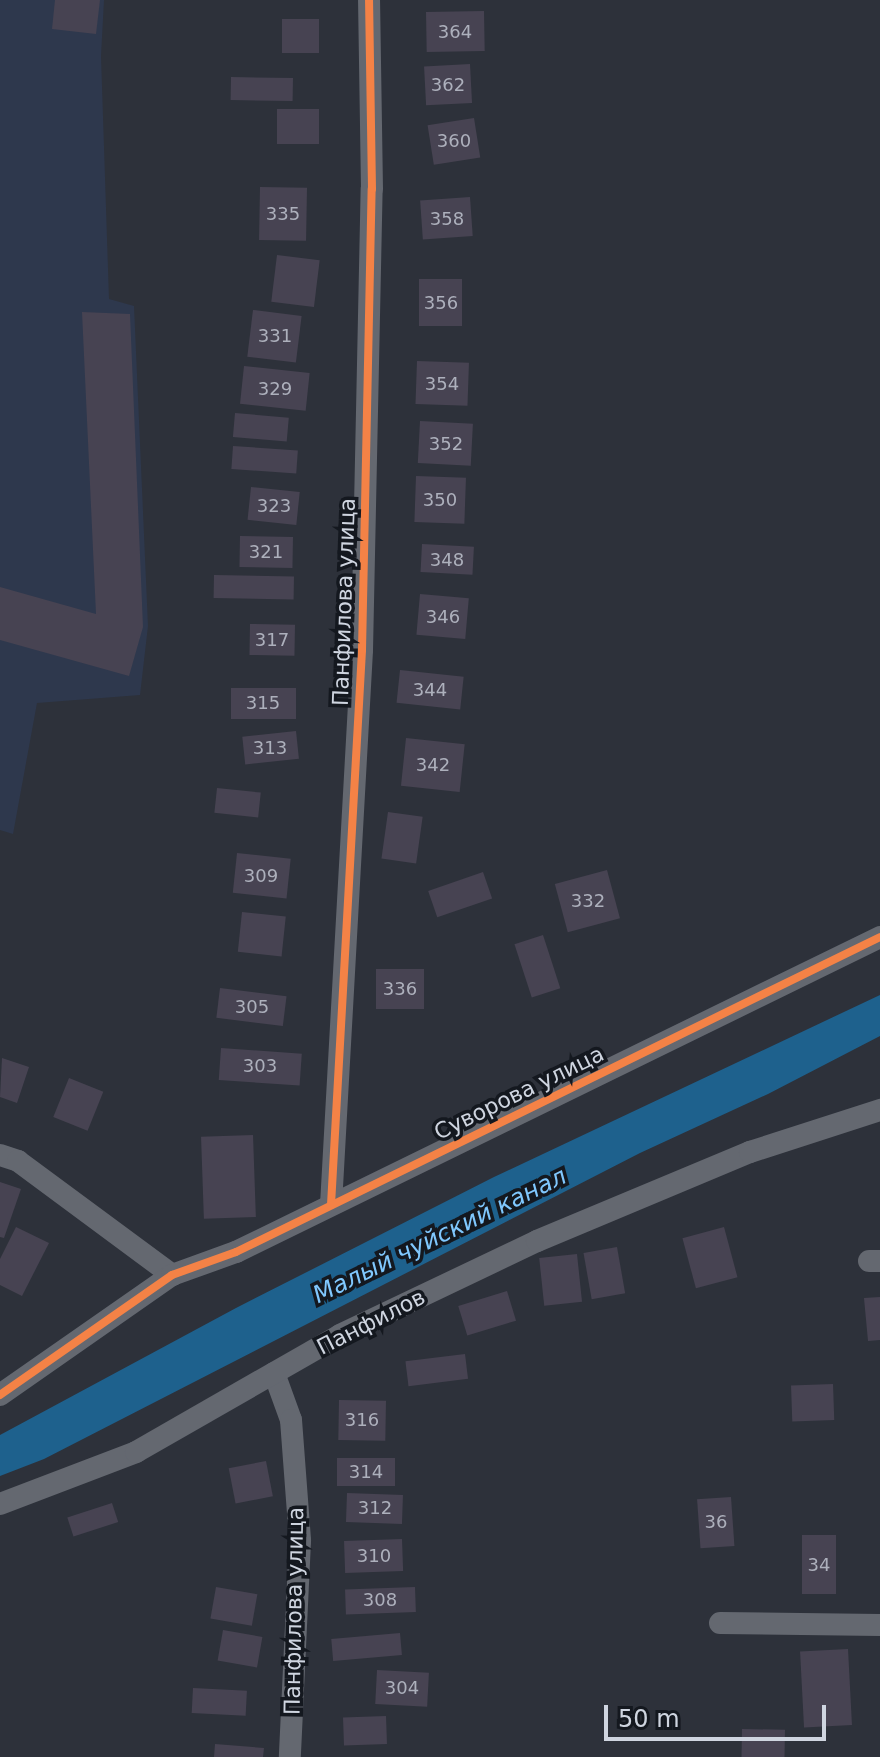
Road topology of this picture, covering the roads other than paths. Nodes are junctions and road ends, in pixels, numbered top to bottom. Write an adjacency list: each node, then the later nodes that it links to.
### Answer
1 (369, 0): 5 (street, Панфилова улица)
2 (880, 937): 5 (street, Суворова улица)
3 (880, 1110): 7 (street, Панфилов)
4 (0, 1155): 6 (street)
5 (331, 1205): 6 (street, Суворова улица)
6 (172, 1275): 8 (street, Суворова улица)
7 (274, 1373): 9 (street, Панфилов); 12 (street, Панфилова улица)
8 (0, 1395)
9 (0, 1504)
10 (720, 1623): 11 (street)
11 (880, 1625)
12 (290, 1757)

